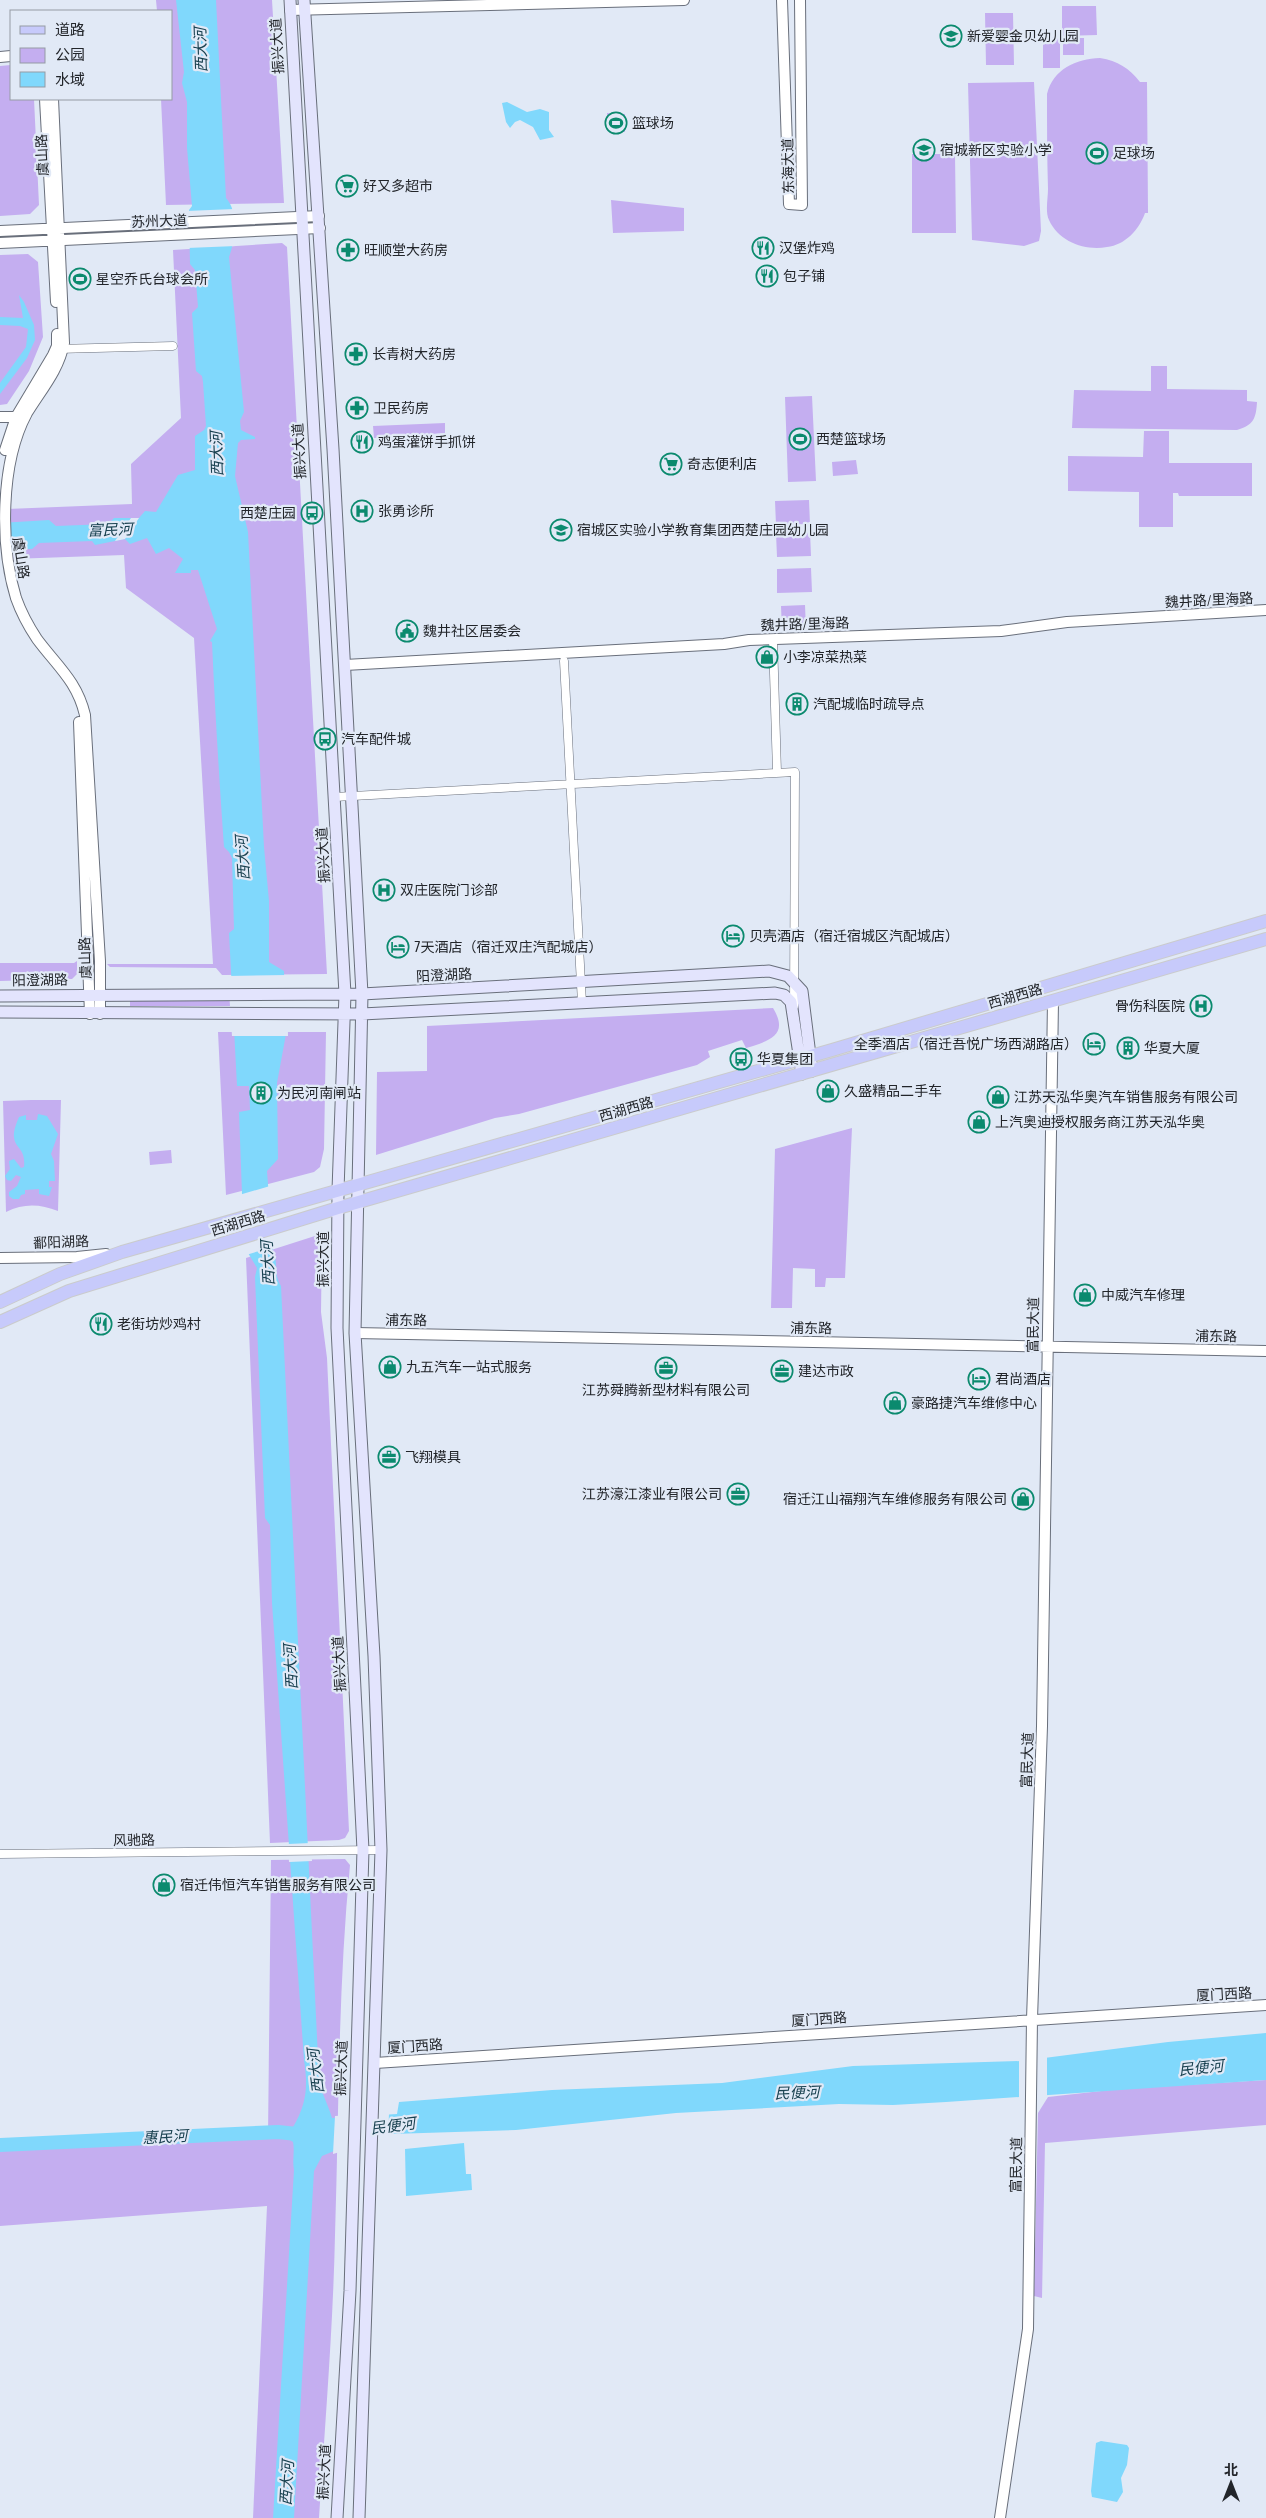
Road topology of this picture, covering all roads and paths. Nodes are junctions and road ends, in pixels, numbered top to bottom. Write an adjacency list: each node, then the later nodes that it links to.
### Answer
1 (684, 0): 5 (street)
2 (782, 0): 3 (street, 东海大道)
3 (800, 0)
4 (290, 5): 5 (street); 9 (main road, 振兴大道)
5 (305, 5): 8 (main road)
6 (46, 100): 10 (street, 虞山路)
7 (53, 100): 10 (street, 虞山路)
8 (319, 216): 9 (street, 苏州大道); 11 (main road)
9 (301, 217): 10 (street, 苏州大道); 12 (main road, 振兴大道)
10 (55, 227): 13 (street, 苏州大道); 14 (street, 虞山路)
11 (320, 228): 12 (street, 苏州大道); 25 (main road)
12 (302, 229): 14 (street, 苏州大道); 29 (main road, 振兴大道)
13 (0, 231)
14 (56, 239): 15 (street, 苏州大道); 17 (street, 虞山路)
15 (0, 243)
16 (173, 346): 17 (street)
17 (59, 349): 19 (street, 虞山路); 21 (street, 虞山路)
18 (0, 417): 19 (street)
19 (16, 417): 20 (street, 虞山路)
20 (0, 469)
21 (2, 564): 34 (street, 虞山路)
22 (1266, 610): 23 (street, 魏井路/里海路)
23 (773, 640): 25 (street, 魏井路/里海路); 26 (street)
24 (564, 661): 27 (street)
25 (345, 666): 28 (main road)
26 (777, 772): 27 (street); 32 (street)
27 (570, 783): 28 (street); 33 (street)
28 (352, 796): 29 (street); 36 (main road)
29 (334, 797): 35 (main road, 振兴大道)
30 (1266, 921): 45 (main road, 西湖西路)
31 (1266, 939): 38 (main road, 西湖西路)
32 (793, 980): 33 (main road, 阳澄湖路); 44 (street); 45 (main road)
33 (581, 982): 36 (main road, 阳澄湖路); 39 (street)
34 (95, 993): 35 (main road, 阳澄湖路); 37 (main road, 阳澄湖路); 41 (street, 虞山路)
35 (345, 994): 36 (main road, 阳澄湖路); 42 (main road, 振兴大道)
36 (362, 994): 43 (main road)
37 (0, 996)
38 (1053, 1001): 46 (main road, 西湖西路); 56 (street, 富民大道)
39 (582, 1003): 43 (main road); 44 (main road)
40 (0, 1012): 41 (main road)
41 (95, 1014): 42 (main road)
42 (346, 1014): 43 (main road); 48 (main road, 振兴大道)
43 (362, 1014): 47 (main road)
44 (794, 1014): 45 (main road)
45 (805, 1057): 46 (main road); 47 (main road, 西湖西路)
46 (807, 1072): 49 (main road, 西湖西路)
47 (358, 1185): 48 (main road, 西湖西路); 49 (main road)
48 (338, 1190): 50 (main road, 振兴大道); 51 (main road, 西湖西路)
49 (358, 1202): 50 (main road, 西湖西路); 55 (main road)
50 (338, 1208): 54 (main road, 西湖西路); 58 (main road, 振兴大道)
51 (122, 1252): 52 (street, 鄱阳湖路); 53 (main road, 西湖西路)
52 (0, 1258)
53 (0, 1302)
54 (0, 1322)
55 (355, 1333): 56 (street, 浦东路); 59 (main road)
56 (1046, 1347): 57 (street, 浦东路); 62 (street, 富民大道)
57 (1266, 1351)
58 (363, 1850): 59 (street, 风驰路); 60 (street, 风驰路); 64 (main road, 振兴大道)
59 (381, 1850): 63 (main road)
60 (0, 1854)
61 (1266, 2005): 62 (street, 厦门西路)
62 (1032, 2019): 63 (street, 厦门西路); 66 (street, 富民大道)
63 (375, 2063): 65 (main road)
64 (337, 2518)
65 (360, 2518)
66 (1000, 2518)

